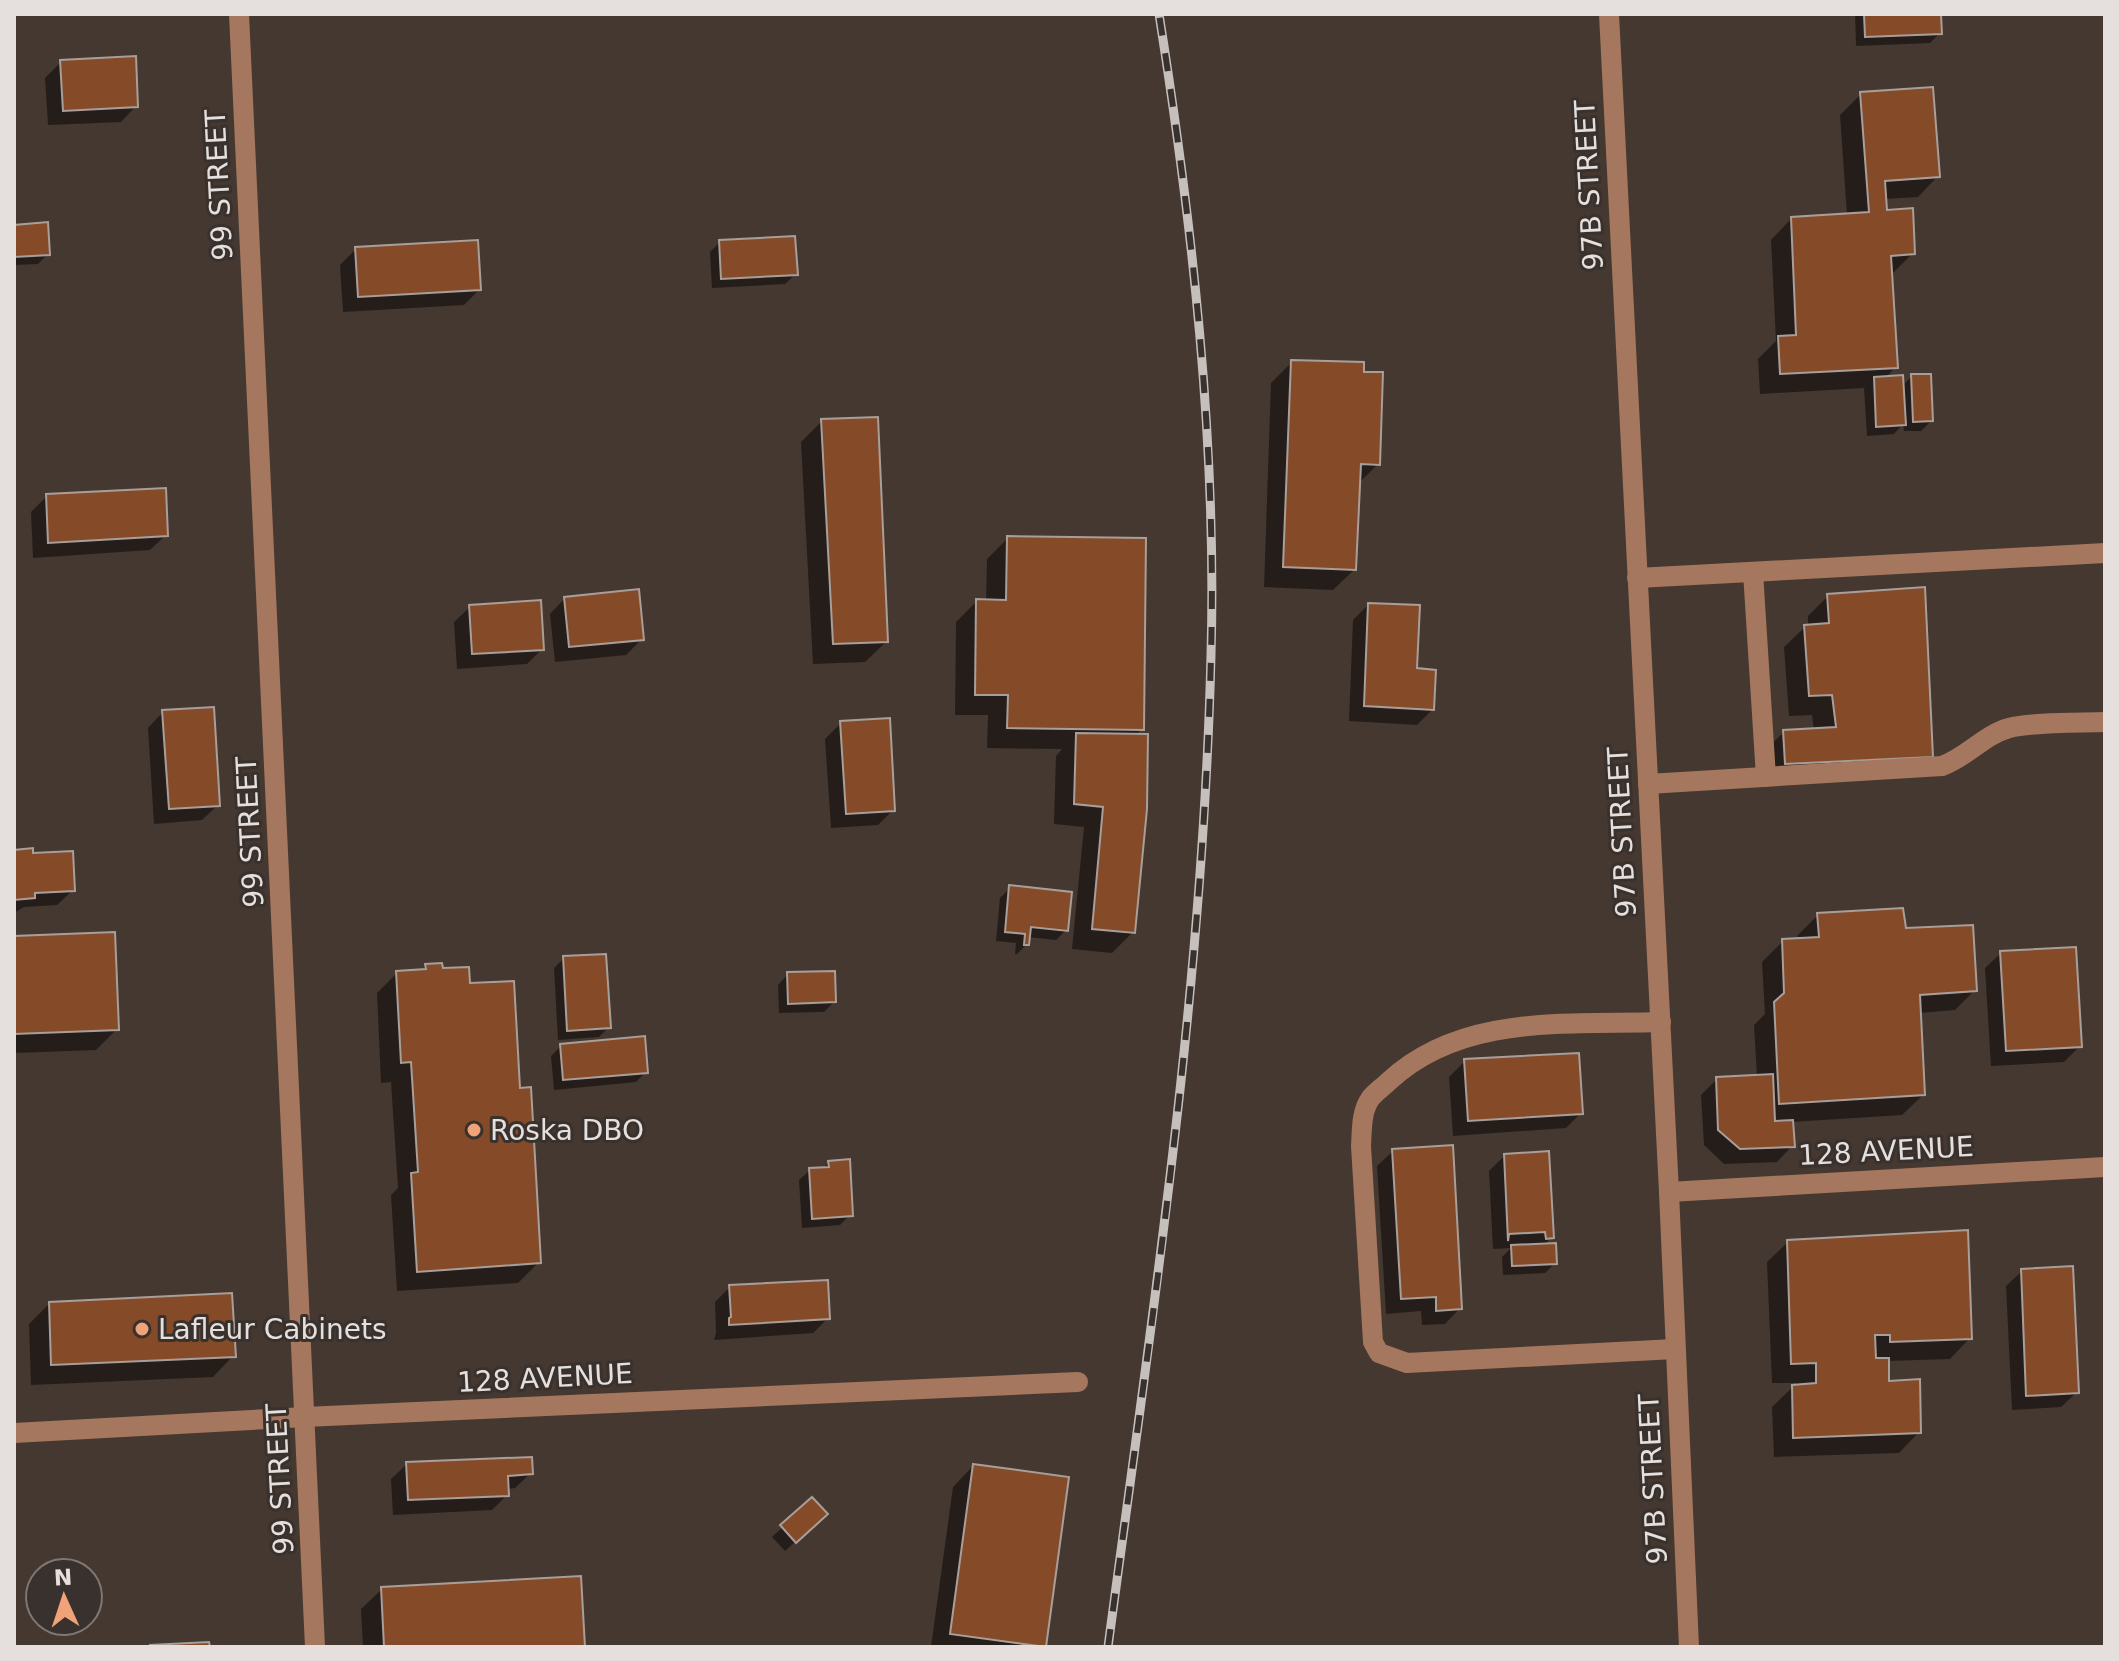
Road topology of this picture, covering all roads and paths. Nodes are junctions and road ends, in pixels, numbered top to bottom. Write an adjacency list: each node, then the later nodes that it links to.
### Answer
1 (239, 14): 14 (street, 99 STREET)
2 (1609, 14): 5 (street, 97B STREET)
3 (2105, 553): 4 (street)
4 (1753, 572): 5 (street); 7 (street)
5 (1637, 578): 8 (street, 97B STREET)
6 (2105, 722): 7 (street)
7 (1766, 777): 8 (street)
8 (1648, 784): 9 (street, 97B STREET)
9 (1661, 1022): 11 (street, 97B STREET); 12 (street)
10 (2105, 1167): 11 (street, 128 AVENUE)
11 (1669, 1192): 12 (street, 97B STREET)
12 (1675, 1349): 17 (street, 97B STREET)
13 (1078, 1382): 14 (street, 128 AVENUE)
14 (305, 1417): 15 (street, 128 AVENUE); 16 (street, 99 STREET)
15 (14, 1433)
16 (315, 1647)
17 (1689, 1647)

